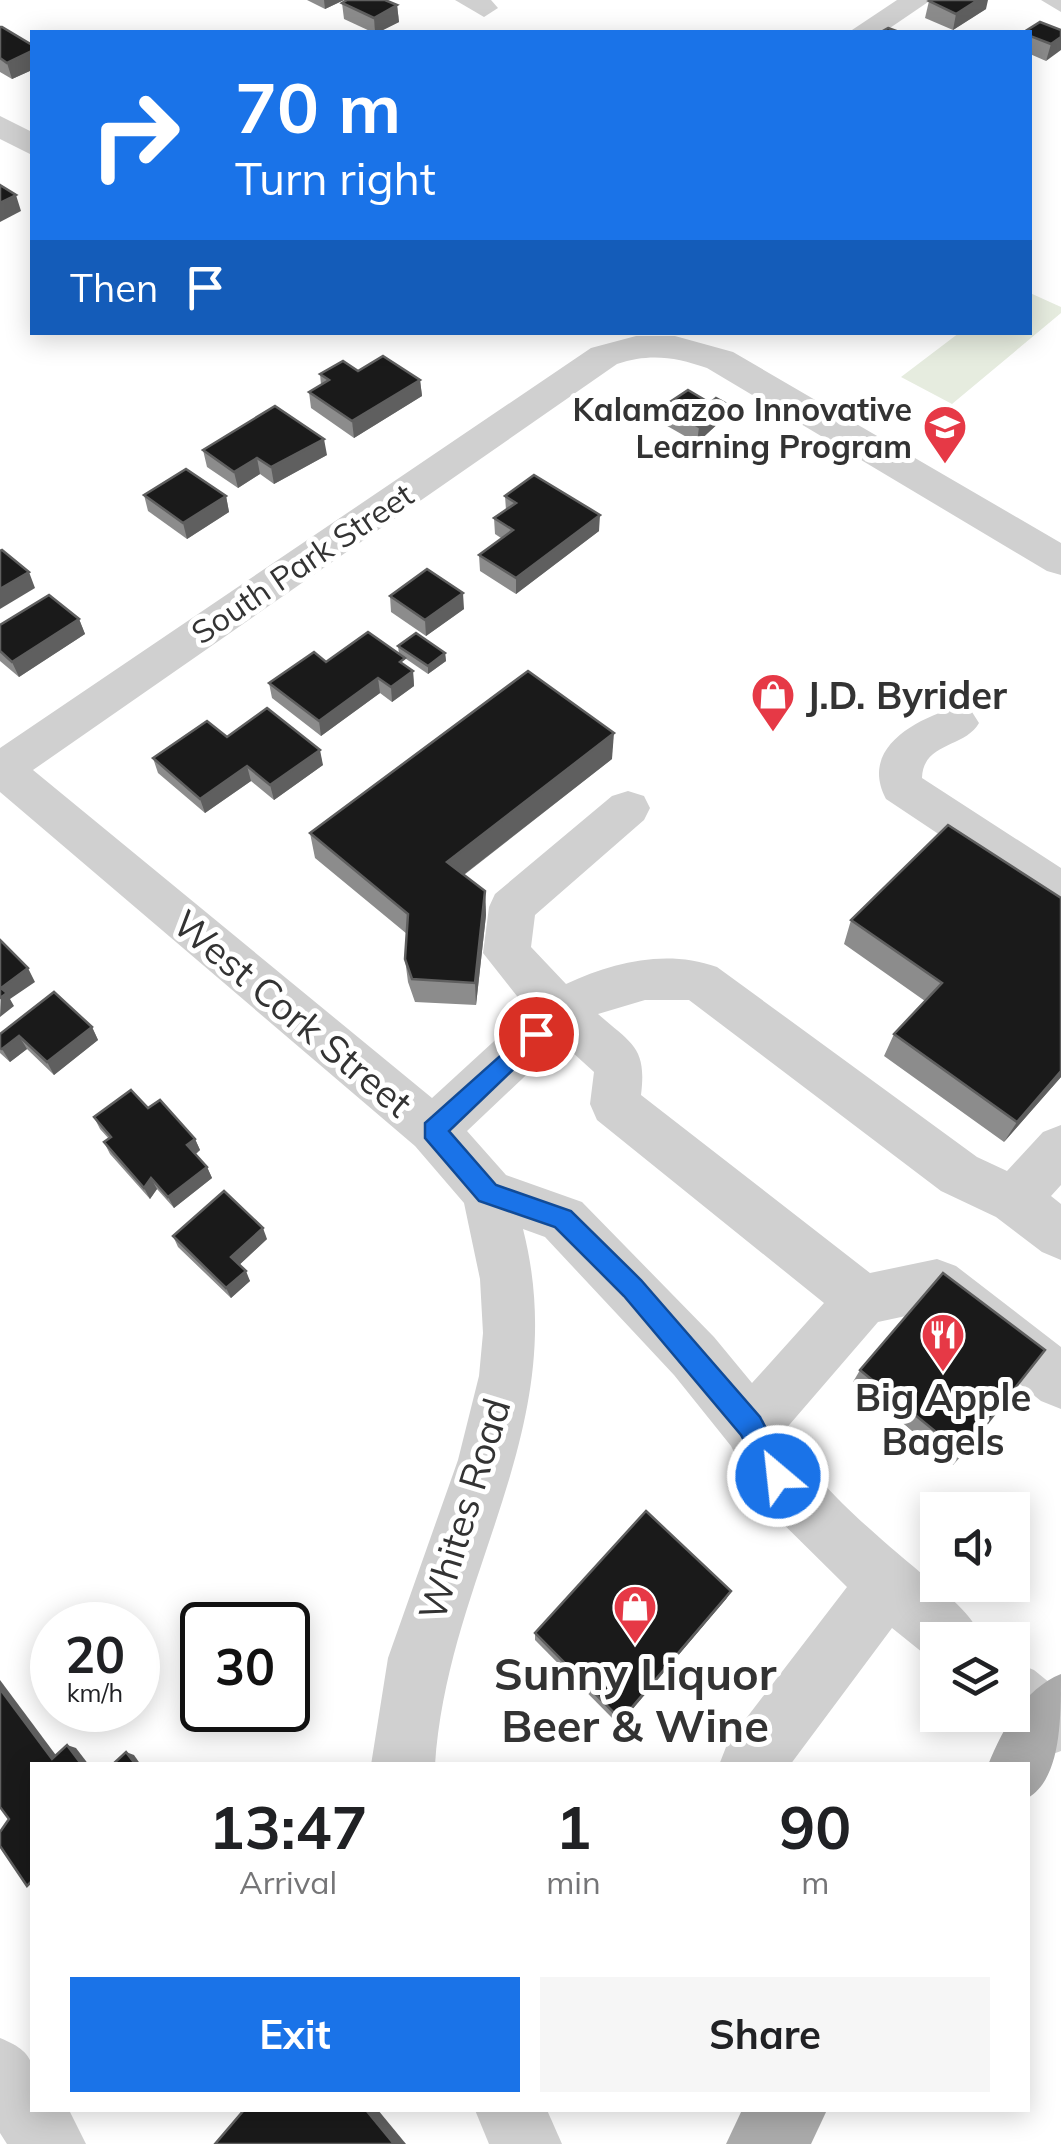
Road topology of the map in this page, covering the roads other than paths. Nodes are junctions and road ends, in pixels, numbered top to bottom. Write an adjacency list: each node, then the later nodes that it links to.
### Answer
1 (917, 0): 2 (street)
2 (867, 30)
3 (0, 126): 4 (street)
4 (30, 145)
5 (1061, 561): 7 (street, South Park Street)
6 (957, 723): 9 (street)
7 (1, 768): 11 (street, West Cork Street)
8 (628, 808): 10 (street)
9 (1061, 892)
10 (560, 1011): 11 (street); 14 (street); 16 (street)
11 (434, 1130): 13 (street, West Cork Street)
12 (1061, 1148): 14 (street)
13 (488, 1193): 18 (street); 21 (street, Whites Road)
14 (1015, 1200): 15 (street)
15 (1061, 1235)
16 (862, 1300): 17 (street); 18 (street)
17 (1061, 1382)
18 (750, 1426): 19 (street)
19 (886, 1584): 20 (street); 22 (street)
20 (931, 1622)
21 (402, 1762)
22 (754, 1762)
23 (511, 2112): 25 (street)
24 (787, 2112): 26 (main road)
25 (526, 2144)
26 (765, 2144)

